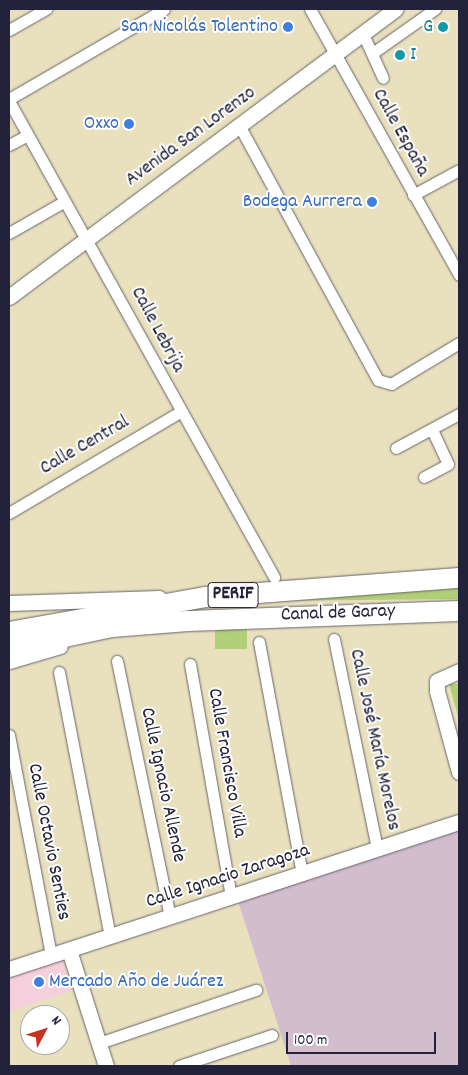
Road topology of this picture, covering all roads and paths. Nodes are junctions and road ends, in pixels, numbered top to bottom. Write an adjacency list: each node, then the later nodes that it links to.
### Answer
1 (46, 9): 6 (street)
2 (164, 9): 11 (street)
3 (310, 9): 9 (street, Calle España)
4 (396, 9): 7 (main road, Avenida San Lorenzo)
5 (435, 9): 8 (street)
6 (9, 30)
7 (363, 34): 8 (street); 9 (main road, Avenida San Lorenzo)
8 (374, 52): 10 (street)
9 (335, 55): 12 (main road, Avenida San Lorenzo); 16 (street, Calle España)
10 (383, 78)
11 (9, 100): 13 (street, Calle Lebrija)
12 (240, 127): 19 (main road, Avenida San Lorenzo); 22 (street)
13 (28, 135): 14 (street); 17 (street, Calle Lebrija)
14 (9, 145)
15 (459, 170): 16 (street)
16 (413, 196): 20 (street, Calle España)
17 (65, 201): 18 (street); 19 (street, Calle Lebrija)
18 (9, 233)
19 (86, 239): 21 (main road, Avenida San Lorenzo); 23 (street, Calle Lebrija)
20 (459, 275)
21 (9, 297)
22 (459, 344)
23 (180, 412): 28 (street, Calle Central); 29 (street, Calle Lebrija)
24 (459, 414): 25 (street)
25 (432, 428): 26 (street); 27 (street)
26 (396, 448)
27 (424, 477)
28 (9, 513)
29 (274, 577)
30 (459, 578): 31 (highway, Canal de Garay / PERIF)
31 (205, 598): 32 (main road, Canal de Garay); 35 (highway, Canal de Garay / PERIF)
32 (9, 603)
33 (459, 611): 34 (highway, Canal de Garay / PERIF)
34 (98, 630): 38 (highway, Canal de Garay / PERIF); 39 (main road)
35 (9, 632)
36 (334, 639): 47 (street, Calle José María Morelos)
37 (259, 642): 48 (street)
38 (9, 649)
39 (9, 661)
40 (117, 661): 50 (street, Calle Ignacio Allende)
41 (190, 664): 49 (street, Calle Francisco Villa)
42 (459, 671): 45 (main road)
43 (59, 672): 51 (street)
44 (9, 735): 53 (street, Calle Octavio Senties)
45 (459, 772)
46 (459, 822): 47 (main road, Calle Ignacio Zaragoza)
47 (377, 848): 48 (main road, Calle Ignacio Zaragoza)
48 (302, 874): 49 (main road, Calle Ignacio Zaragoza)
49 (231, 897): 50 (main road, Calle Ignacio Zaragoza)
50 (170, 917): 51 (main road, Calle Ignacio Zaragoza)
51 (110, 936): 52 (main road, Calle Ignacio Zaragoza)
52 (68, 950): 53 (main road, Calle Ignacio Zaragoza); 57 (main road)
53 (51, 955): 54 (main road, Calle Ignacio Zaragoza)
54 (9, 969)
55 (256, 990): 57 (street)
56 (272, 1035): 59 (street)
57 (99, 1043): 58 (main road)
58 (106, 1066)
59 (179, 1066)

